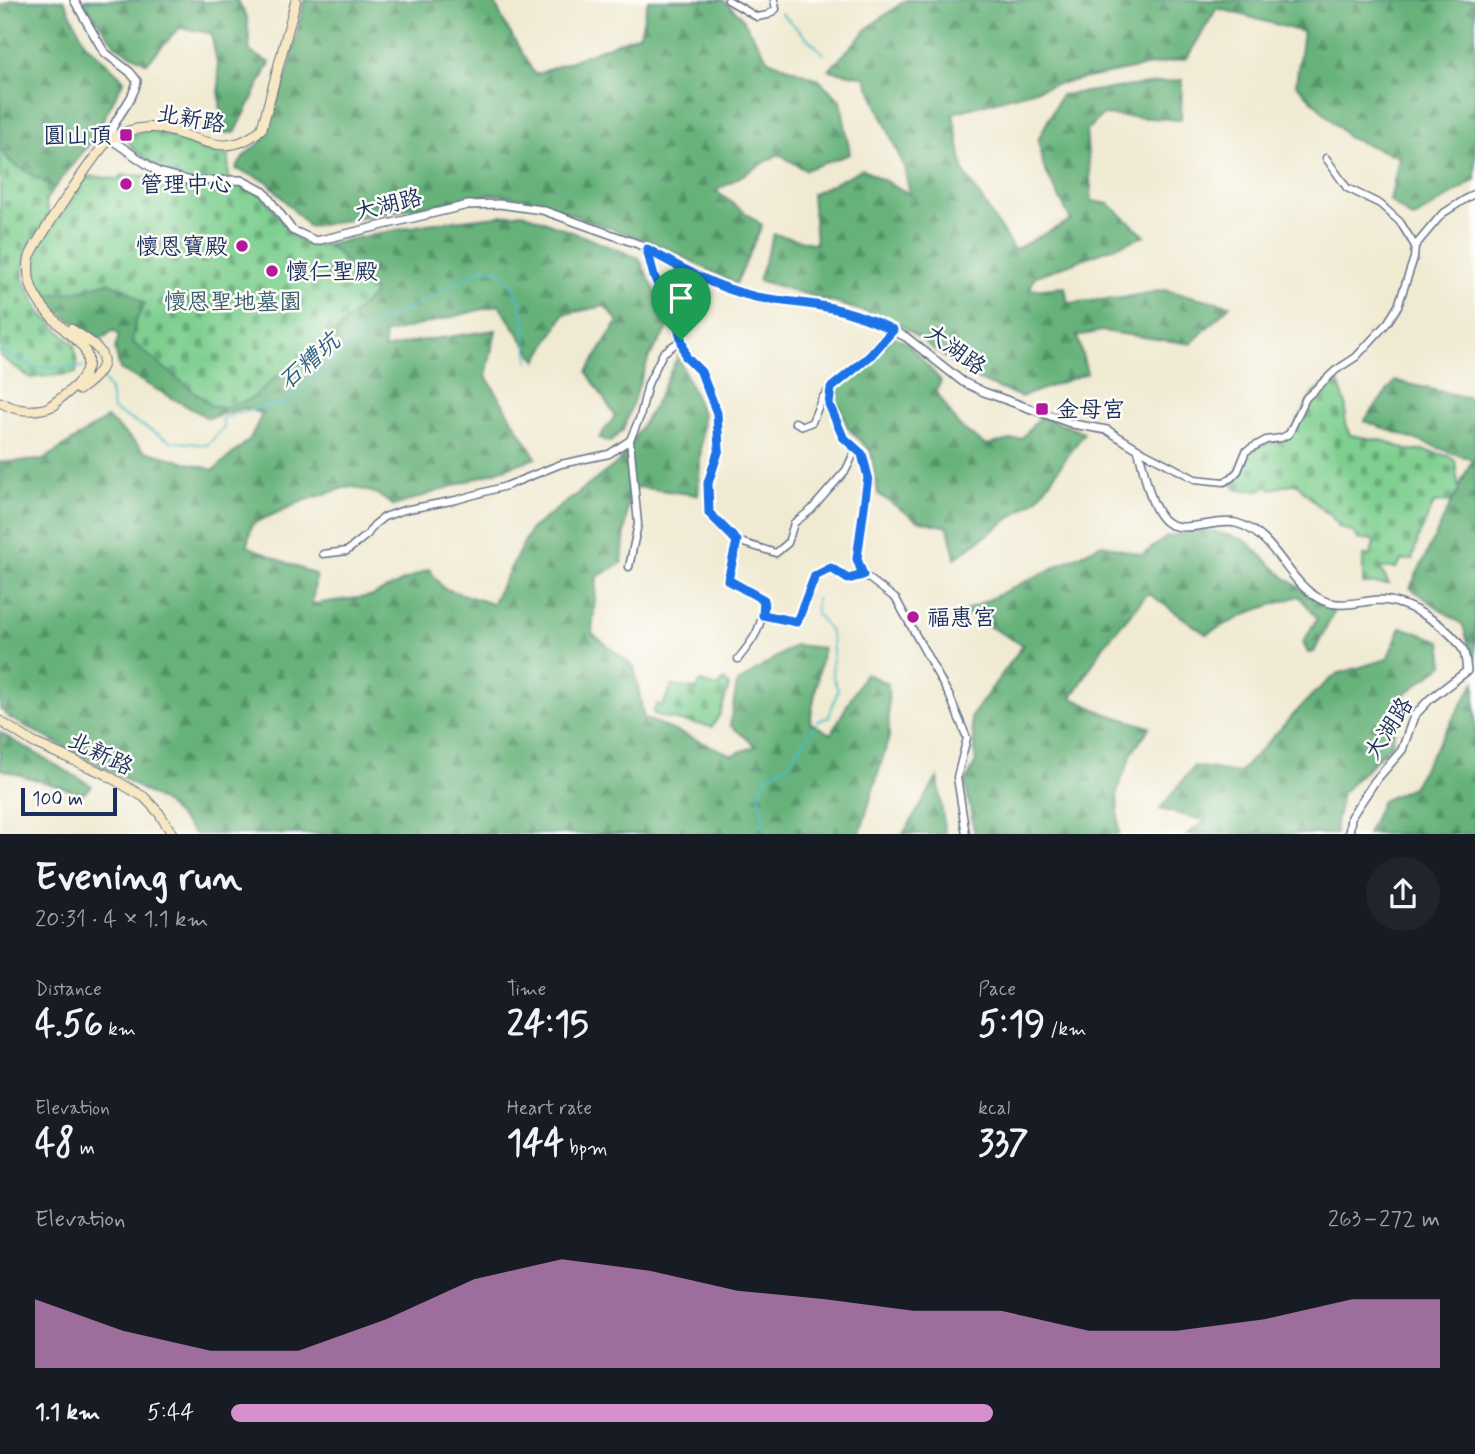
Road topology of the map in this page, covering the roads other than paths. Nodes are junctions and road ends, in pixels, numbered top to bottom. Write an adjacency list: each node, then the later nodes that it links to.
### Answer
1 (74, 0): 5 (street)
2 (296, 0): 5 (main road, 北新路)
3 (728, 0): 4 (street)
4 (774, 0)
5 (109, 138): 9 (street, 大湖路); 10 (main road)
6 (1326, 158): 8 (street)
7 (1475, 193): 8 (street)
8 (1415, 246): 19 (street)
9 (647, 249): 11 (street, 大湖路); 12 (street)
10 (57, 321): 15 (main road); 15 (main road)
11 (893, 330): 13 (street); 19 (street, 大湖路)
12 (681, 340): 17 (street); 20 (street)
13 (831, 388): 16 (street); 18 (street)
14 (0, 402): 15 (main road)
15 (49, 407)
16 (795, 422)
17 (630, 440): 21 (street); 22 (street)
18 (856, 449): 20 (street); 23 (street)
19 (1138, 450): 29 (street, 大湖路)
20 (737, 541): 24 (street)
21 (323, 554)
22 (629, 566)
23 (863, 575): 24 (street); 28 (street)
24 (763, 615): 25 (street)
25 (738, 659)
26 (0, 721): 27 (main road, 北新路)
27 (172, 834)
28 (966, 834)
29 (1349, 834)

